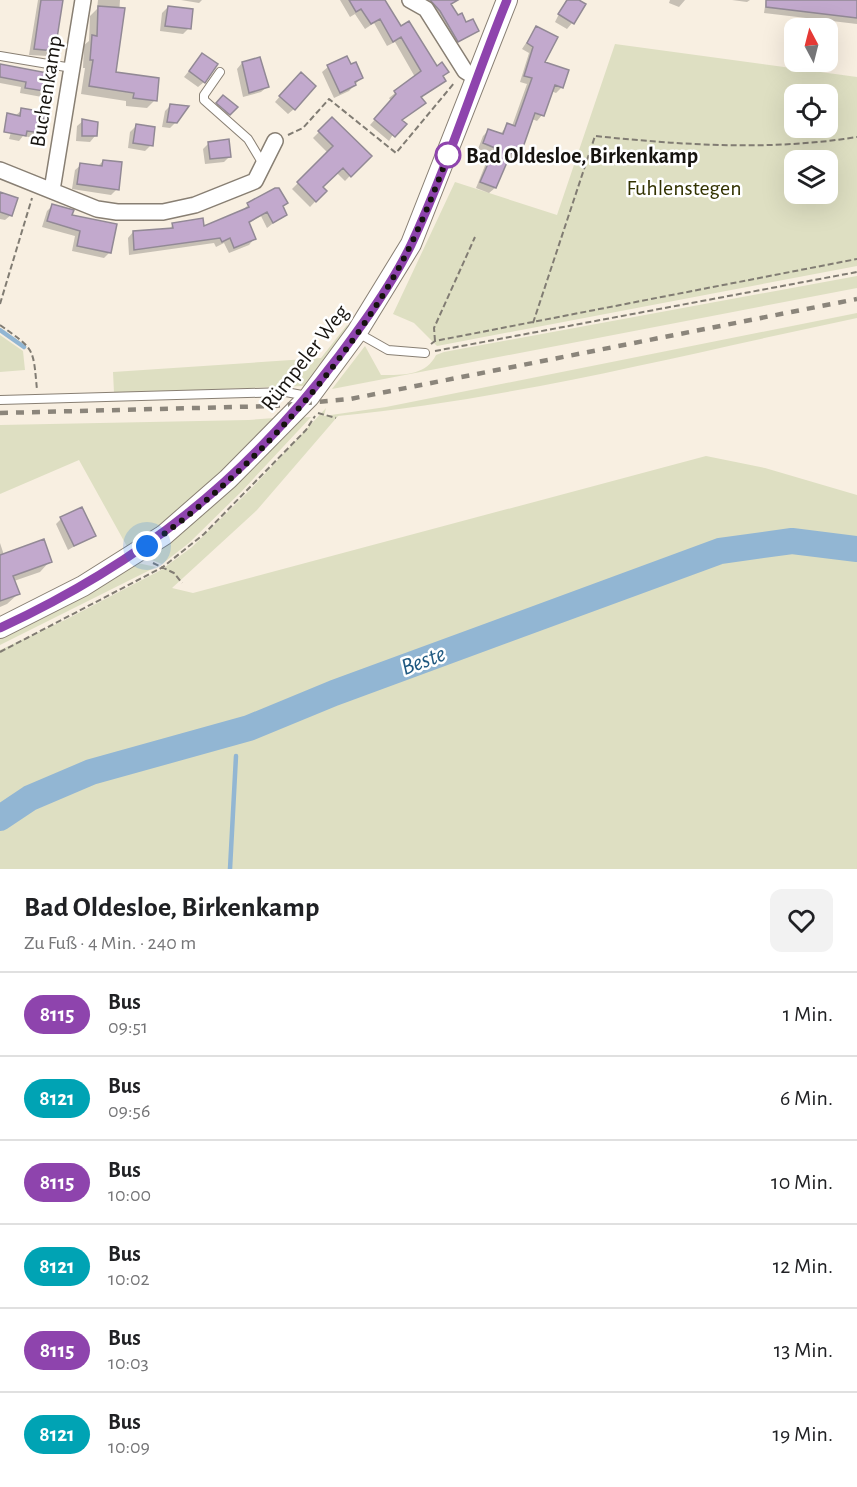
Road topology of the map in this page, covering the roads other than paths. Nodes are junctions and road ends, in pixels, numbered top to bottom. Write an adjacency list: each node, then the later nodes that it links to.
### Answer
1 (83, 0): 5 (street, Buchenkamp)
2 (410, 0): 7 (street)
3 (507, 0): 7 (street, Rümpeler Weg)
4 (0, 56): 5 (lane)
5 (72, 69): 11 (street, Buchenkamp)
6 (219, 72): 9 (lane)
7 (470, 74): 12 (street, Rümpeler Weg)
8 (275, 141): 9 (street)
9 (263, 164): 11 (street)
10 (0, 170): 11 (street)
11 (52, 190)
12 (357, 332): 13 (lane); 14 (street, Rümpeler Weg)
13 (425, 353)
14 (309, 397): 15 (lane); 16 (street, Rümpeler Weg)
15 (0, 400)
16 (0, 628)

